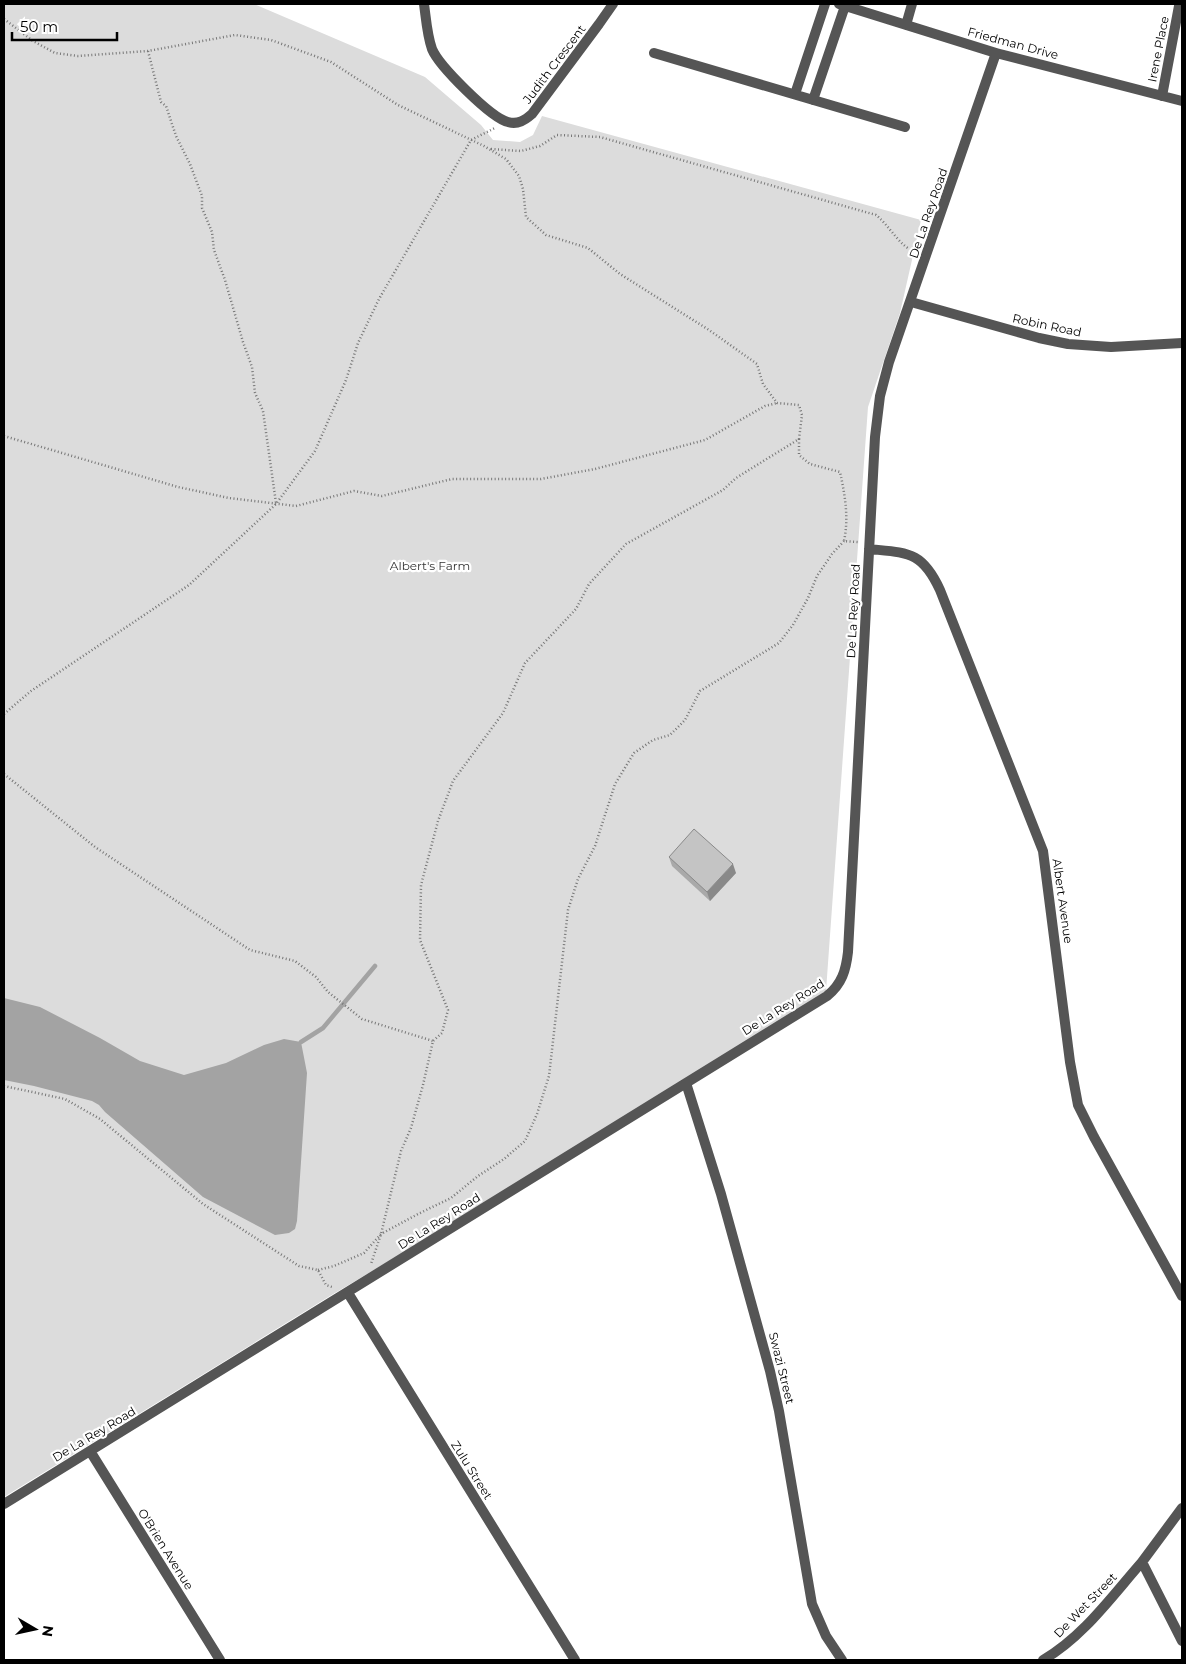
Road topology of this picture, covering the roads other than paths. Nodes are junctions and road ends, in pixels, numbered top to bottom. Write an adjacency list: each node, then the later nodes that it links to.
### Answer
1 (424, 4): 2 (street, Judith Crescent)
2 (613, 4)
3 (825, 4): 10 (street)
4 (912, 4): 7 (street)
5 (842, 5): 7 (street, Friedman Drive); 11 (street)
6 (1179, 6): 13 (street, Irene Place)
7 (906, 25): 9 (street, Friedman Drive)
8 (654, 53): 12 (street)
9 (996, 53): 13 (street, Friedman Drive); 17 (street, De La Rey Road)
10 (804, 65): 11 (street); 12 (street)
11 (822, 71): 14 (street)
12 (795, 94): 14 (street)
13 (1162, 96): 15 (street, Friedman Drive)
14 (812, 100): 16 (street)
15 (1182, 102)
16 (905, 127)
17 (911, 302): 18 (street, Robin Road); 19 (street, De La Rey Road)
18 (1182, 343)
19 (869, 549): 20 (street, De La Rey Road); 22 (street, Albert Avenue)
20 (686, 1083): 21 (street, De La Rey Road); 30 (street, Swazi Street)
21 (348, 1293): 23 (street, De La Rey Road); 29 (street, Zulu Street)
22 (1182, 1296)
23 (90, 1451): 24 (street, De La Rey Road); 28 (street, O'Brien Avenue)
24 (4, 1504)
25 (1182, 1508): 26 (street, De Wet Street)
26 (1142, 1562): 27 (street); 31 (street, De Wet Street)
27 (1182, 1641)
28 (220, 1660)
29 (575, 1660)
30 (842, 1660)
31 (1043, 1660)

